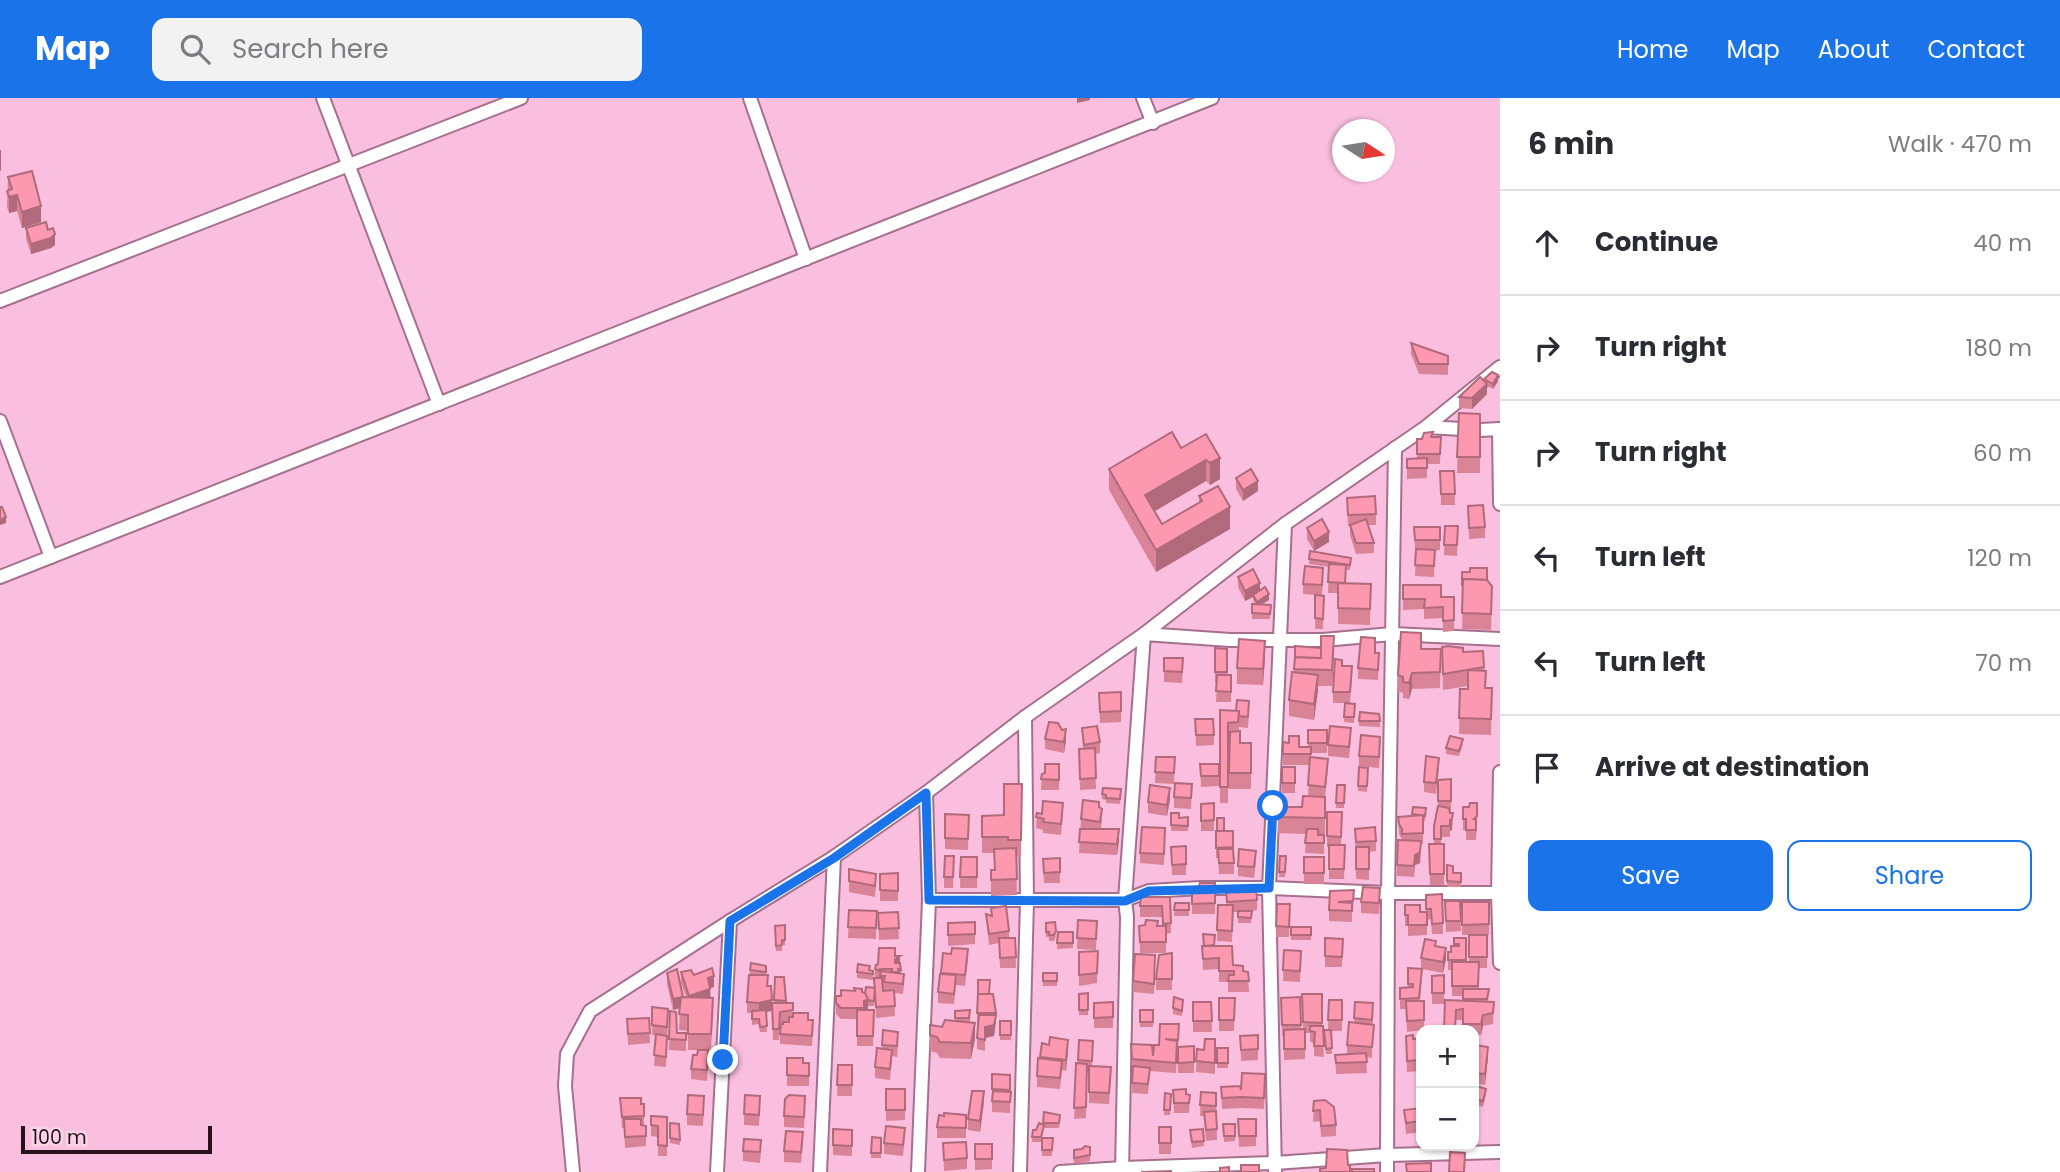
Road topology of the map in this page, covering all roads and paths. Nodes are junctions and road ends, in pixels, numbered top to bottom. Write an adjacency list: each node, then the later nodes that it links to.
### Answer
1 (323, 98): 7 (street)
2 (521, 98): 7 (street)
3 (750, 98): 8 (street)
4 (1143, 98): 6 (street)
5 (1212, 98): 6 (street)
6 (1153, 122): 8 (street)
7 (349, 165): 9 (street); 11 (street)
8 (806, 259): 11 (street)
9 (0, 300)
10 (1500, 367): 13 (street)
11 (439, 404): 18 (street)
12 (0, 421): 18 (street)
13 (1426, 427): 14 (street); 15 (street)
14 (1499, 429): 16 (street)
15 (1395, 448): 17 (street); 21 (street)
16 (1500, 503)
17 (1285, 524): 20 (street); 23 (street)
18 (51, 557): 19 (street)
19 (0, 577)
20 (1144, 634): 23 (street); 24 (street); 33 (street)
21 (1391, 634): 22 (street); 23 (street); 29 (street)
22 (1500, 639)
23 (1281, 641): 28 (street)
24 (1025, 717): 26 (street); 32 (street)
25 (1500, 772): 30 (street)
26 (926, 793): 27 (street); 31 (street)
27 (834, 858): 34 (street); 42 (street)
28 (1269, 888): 29 (street); 33 (street); 38 (street)
29 (1388, 893): 30 (street); 37 (street)
30 (1499, 893): 35 (street)
31 (929, 900): 32 (street); 43 (street)
32 (1027, 900): 33 (street); 44 (street)
33 (1125, 901): 39 (street)
34 (730, 921): 40 (street); 41 (street)
35 (1500, 963)
36 (1500, 1152): 37 (street)
37 (1387, 1155): 38 (street); 46 (street)
38 (1275, 1167): 39 (street)
39 (1123, 1170): 45 (street)
40 (573, 1172)
41 (717, 1172)
42 (820, 1172)
43 (918, 1172)
44 (1020, 1172)
45 (1060, 1172)
46 (1387, 1172)

